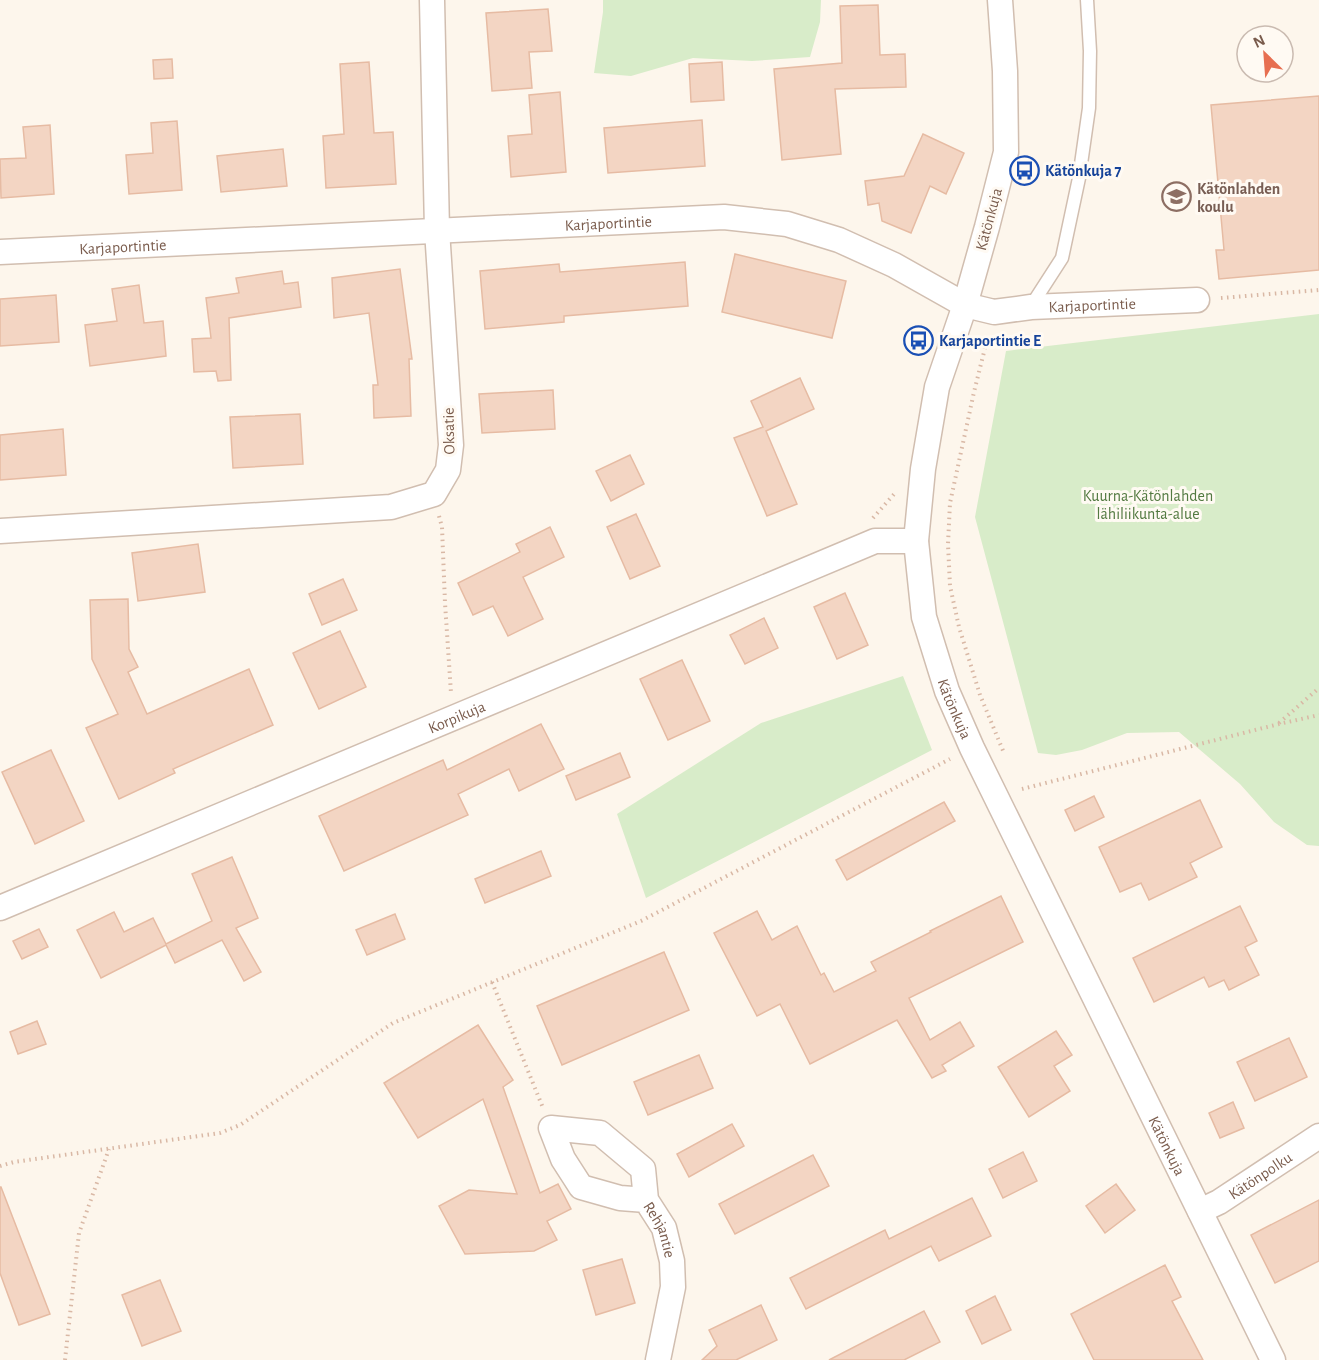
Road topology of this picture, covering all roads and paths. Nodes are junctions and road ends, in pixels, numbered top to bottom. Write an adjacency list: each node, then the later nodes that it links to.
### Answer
1 (432, 0): 4 (street, Oksatie)
2 (1000, 0): 8 (street, Kätönkuja)
3 (1087, 0): 9 (lane)
4 (437, 230): 5 (street, Karjaportintie); 8 (street, Karjaportintie); 11 (street, Oksatie)
5 (0, 252)
6 (1319, 290): 7 (path)
7 (1197, 300): 9 (street, Karjaportintie)
8 (965, 304): 10 (street, Karjaportintie); 13 (street, Kätönkuja)
9 (1031, 307): 10 (street, Karjaportintie)
10 (994, 312): 19 (path)
11 (435, 494): 12 (street); 15 (path)
12 (0, 531)
13 (916, 541): 18 (street, Kätönkuja); 21 (street, Korpikuja)
14 (1319, 688): 17 (path)
15 (451, 699)
16 (1319, 715): 17 (path)
17 (1279, 724): 20 (path)
18 (972, 748): 22 (path); 28 (street, Kätönkuja)
19 (1005, 755)
20 (1018, 781)
21 (0, 908)
22 (492, 982): 23 (path); 25 (path)
23 (551, 1128): 27 (street); 27 (street, Rehjantie)
24 (1319, 1136): 28 (street, Kätönpolku)
25 (109, 1149): 26 (path); 29 (path)
26 (0, 1166)
27 (646, 1200): 30 (street, Rehjantie)
28 (1200, 1211): 31 (street, Kätönkuja)
29 (65, 1360)
30 (658, 1360)
31 (1273, 1360)

